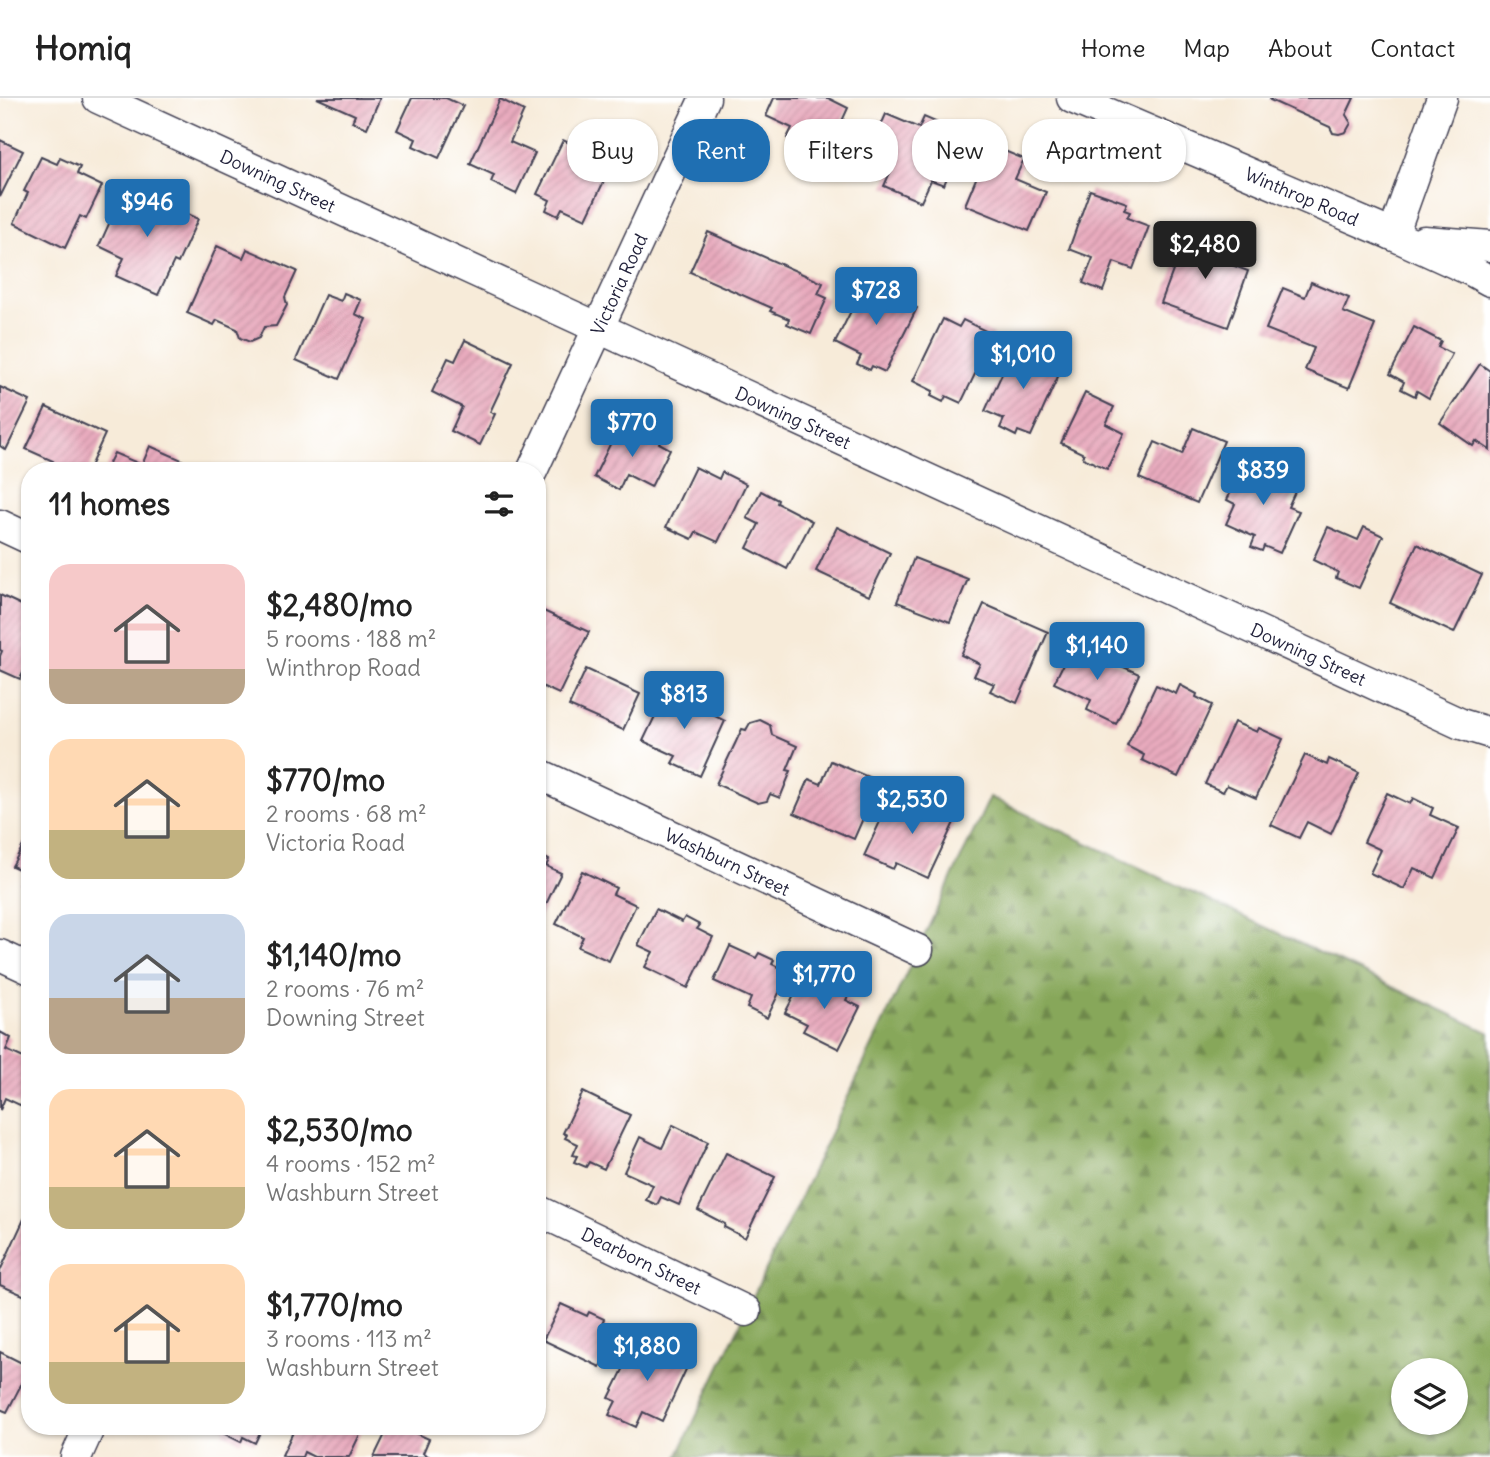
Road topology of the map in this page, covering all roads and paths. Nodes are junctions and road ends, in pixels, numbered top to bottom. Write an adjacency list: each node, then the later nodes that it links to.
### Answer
1 (98, 98): 8 (street, Downing Street)
2 (705, 98): 8 (street, Victoria Road)
3 (1072, 98): 5 (street, Winthrop Road)
4 (1443, 98): 5 (street)
5 (1400, 237): 6 (street); 7 (street, Winthrop Road)
6 (1490, 246)
7 (1490, 281)
8 (598, 328): 9 (street, Victoria Road); 12 (street, Downing Street)
9 (536, 462)
10 (0, 525): 11 (street)
11 (21, 535)
12 (1490, 733)
13 (546, 777): 14 (street, Washburn Street)
14 (918, 950)
15 (0, 955): 16 (street)
16 (21, 965)
17 (546, 1214): 18 (street, Dearborn Street)
18 (746, 1311)
19 (86, 1435): 20 (street)
20 (76, 1457)

